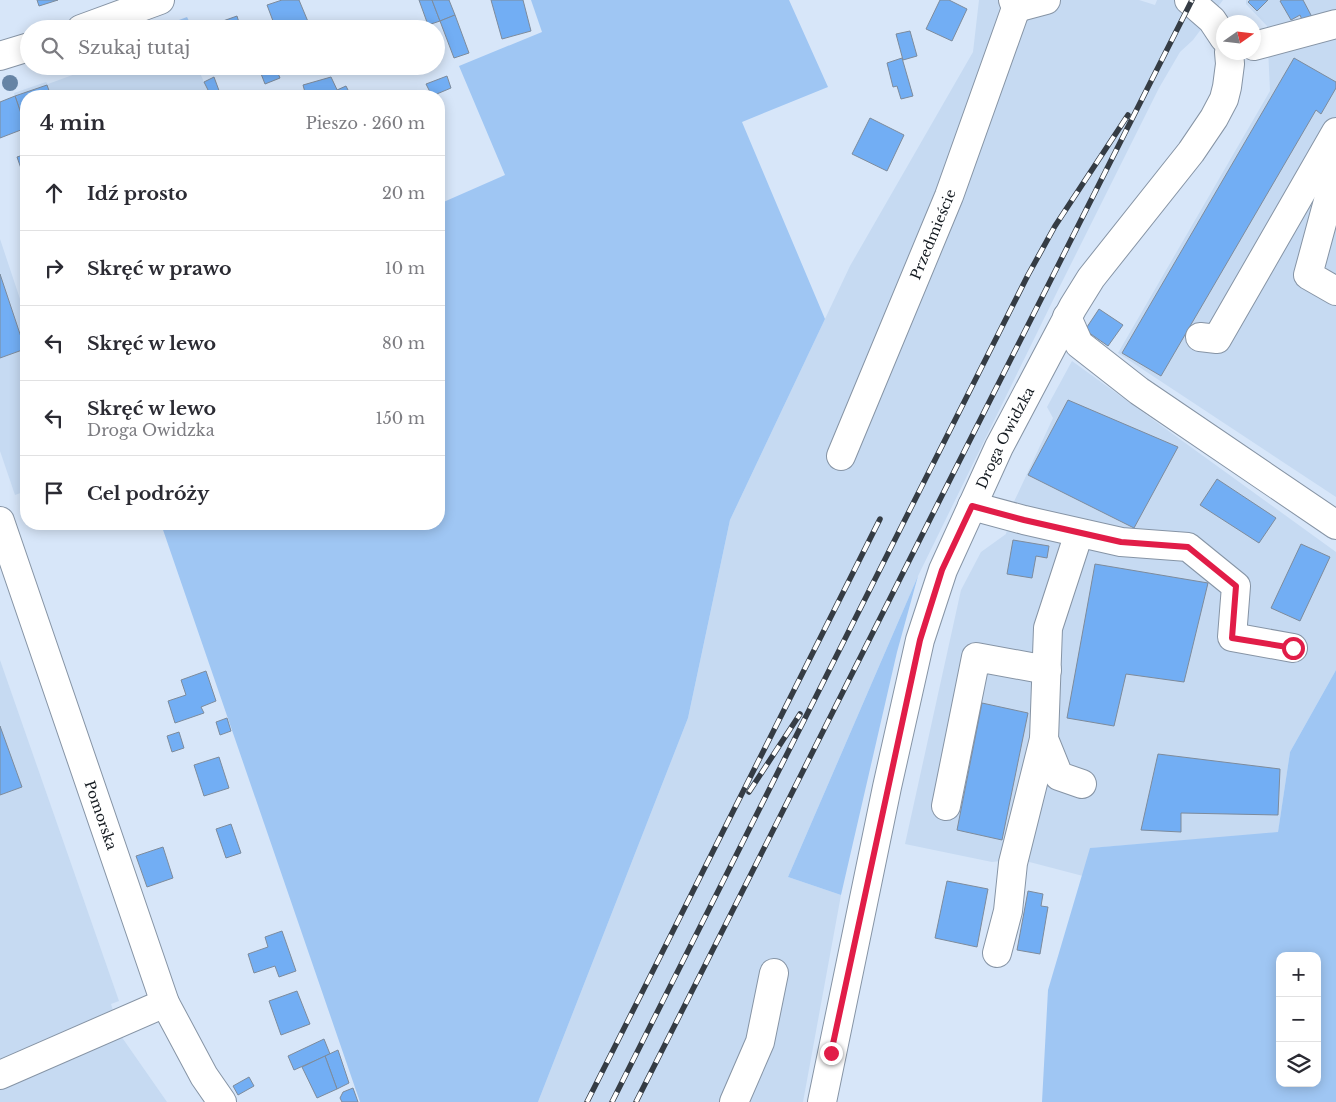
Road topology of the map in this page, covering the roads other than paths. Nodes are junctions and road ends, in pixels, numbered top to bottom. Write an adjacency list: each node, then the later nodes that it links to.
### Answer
1 (160, 0): 5 (street)
2 (1046, 0): 4 (street, Przedmieście)
3 (1189, 0): 7 (street)
4 (1014, 4): 14 (street, Przedmieście)
5 (106, 20)
6 (1336, 24): 8 (street)
7 (1216, 26)
8 (1261, 44)
9 (1230, 60): 12 (street, Droga Owidzka)
10 (1334, 135): 11 (street); 13 (street)
11 (1336, 291)
12 (1067, 317): 15 (street, Droga Owidzka); 17 (street)
13 (1200, 337)
14 (841, 456)
15 (972, 506): 18 (street); 30 (street, Droga Owidzka)
16 (0, 520): 26 (street, Pomorska)
17 (1336, 526)
18 (1079, 532): 19 (street); 20 (street)
19 (1293, 648)
20 (1047, 670): 21 (street); 23 (street)
21 (1044, 739): 22 (street); 24 (street)
22 (1082, 784)
23 (946, 806)
24 (997, 953)
25 (774, 973): 29 (street)
26 (164, 1003): 27 (street); 28 (street, Pomorska)
27 (0, 1076)
28 (222, 1102)
29 (734, 1102)
30 (822, 1102)

